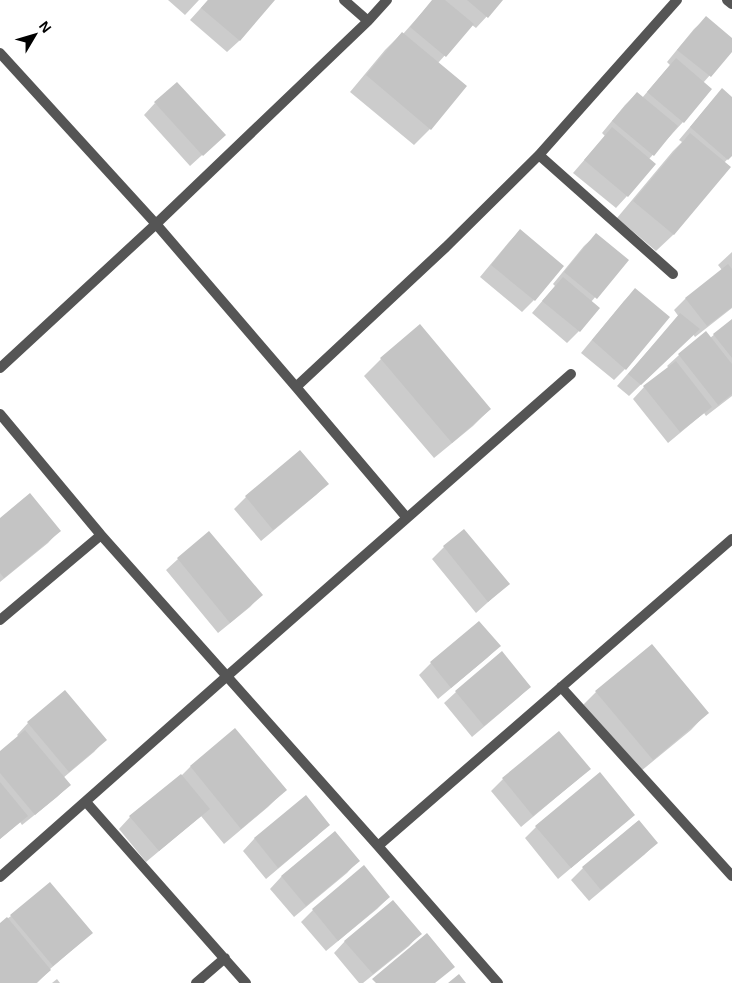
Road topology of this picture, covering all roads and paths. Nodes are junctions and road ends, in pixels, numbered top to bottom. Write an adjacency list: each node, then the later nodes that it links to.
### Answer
1 (344, 0): 6 (street)
2 (387, 0): 6 (street)
3 (677, 0): 8 (street)
4 (727, 0): 5 (street)
5 (732, 4)
6 (368, 21): 9 (street)
7 (0, 53): 9 (street)
8 (539, 155): 10 (street); 13 (street)
9 (156, 224): 11 (street); 13 (street)
10 (673, 274)
11 (0, 368)
12 (571, 374): 15 (street)
13 (296, 387): 15 (street)
14 (0, 414): 16 (street)
15 (407, 518): 19 (street)
16 (101, 535): 18 (street); 19 (street)
17 (732, 539): 20 (street)
18 (0, 620)
19 (226, 677): 21 (street); 22 (street)
20 (561, 687): 22 (street); 23 (street)
21 (86, 802): 24 (street); 25 (street)
22 (378, 846): 28 (street)
23 (732, 876)
24 (0, 877)
25 (224, 958): 26 (street); 27 (street)
26 (196, 983)
27 (246, 983)
28 (498, 983)

